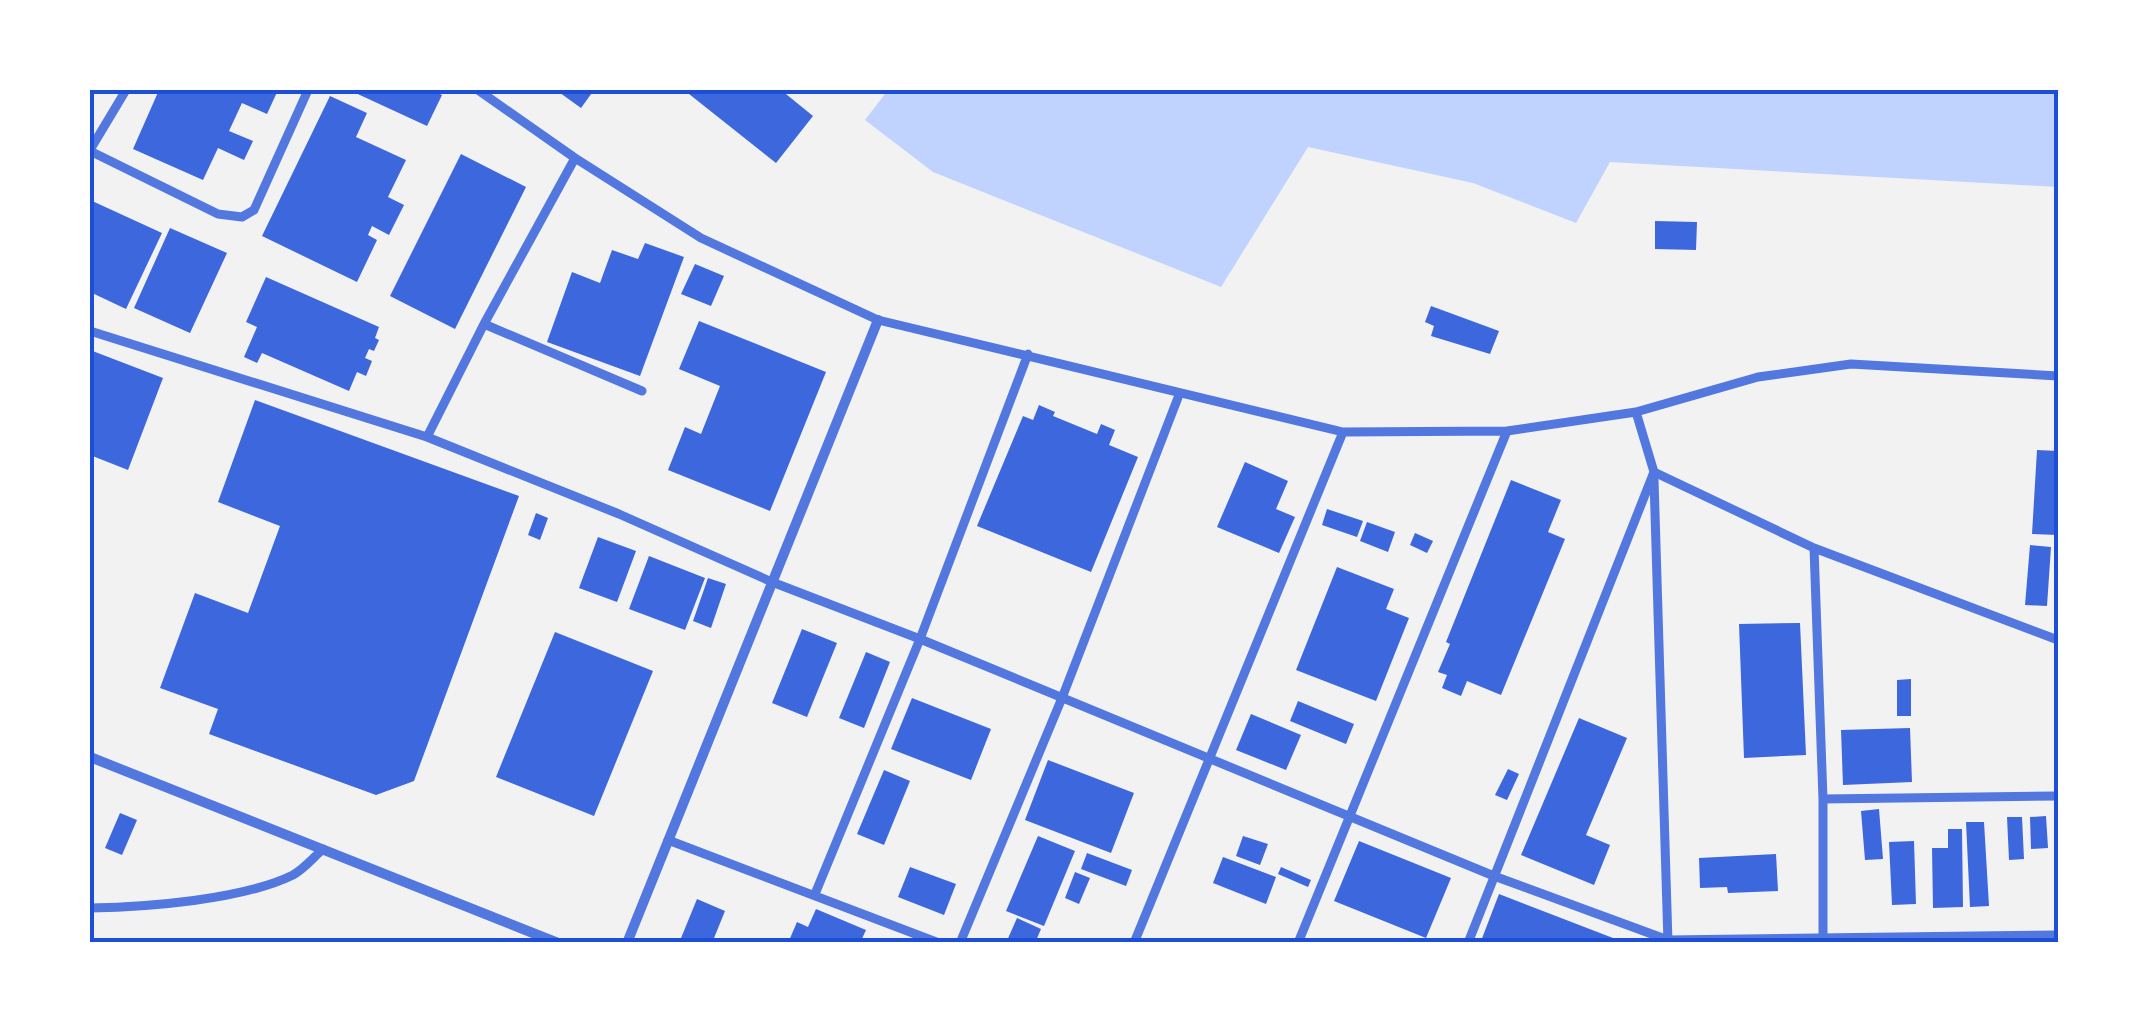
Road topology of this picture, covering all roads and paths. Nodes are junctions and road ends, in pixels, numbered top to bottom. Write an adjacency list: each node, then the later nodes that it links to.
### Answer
1 (126, 90): 4 (street)
2 (308, 90): 4 (street)
3 (478, 90): 5 (street)
4 (90, 150)
5 (576, 158): 6 (street); 7 (street)
6 (878, 320): 9 (street); 19 (street)
7 (484, 324): 11 (street); 16 (street)
8 (90, 331): 16 (street)
9 (1028, 354): 12 (street); 20 (street)
10 (2058, 376): 13 (street)
11 (642, 391)
12 (1180, 395): 15 (street); 22 (street)
13 (1636, 412): 14 (street); 17 (street)
14 (1506, 431): 15 (street); 27 (street)
15 (1342, 432): 24 (street)
16 (427, 437): 19 (street)
17 (1654, 472): 18 (street); 30 (street); 35 (street)
18 (1814, 548): 21 (street); 26 (street)
19 (772, 582): 20 (street); 28 (street)
20 (920, 639): 22 (street); 31 (street)
21 (2058, 640)
22 (1062, 698): 24 (street); 39 (street)
23 (90, 757): 29 (street)
24 (1211, 758): 27 (street); 40 (street)
25 (2058, 796): 26 (street)
26 (1822, 799): 34 (street)
27 (1350, 816): 30 (street); 41 (street)
28 (668, 840): 31 (street); 37 (street)
29 (323, 848): 32 (street); 36 (street)
30 (1494, 876): 35 (street); 42 (street)
31 (815, 894): 38 (street)
32 (90, 908)
33 (2058, 935): 34 (street)
34 (1823, 936): 35 (street)
35 (1668, 941)
36 (558, 943)
37 (627, 943)
38 (939, 943)
39 (960, 943)
40 (1134, 943)
41 (1298, 943)
42 (1468, 943)

